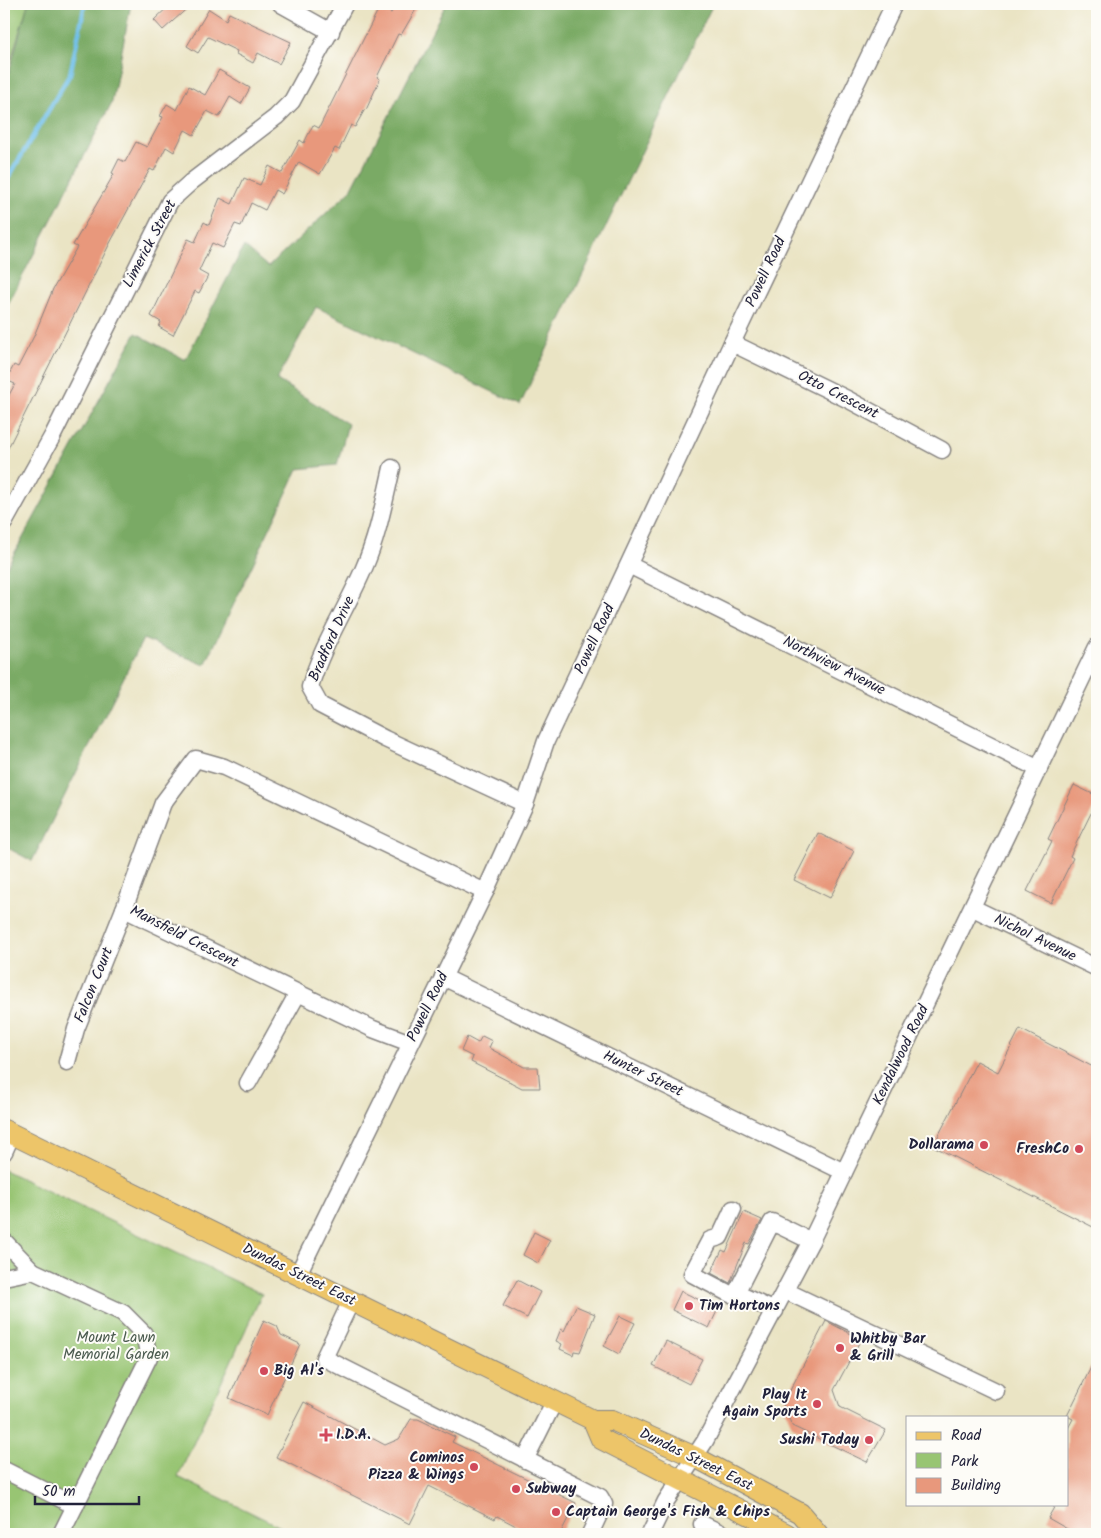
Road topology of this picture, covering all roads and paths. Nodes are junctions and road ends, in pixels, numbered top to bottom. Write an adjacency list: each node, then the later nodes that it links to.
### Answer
1 (281, 4): 4 (street)
2 (345, 4): 4 (street, Limerick Street)
3 (894, 4): 5 (street, Powell Road)
4 (331, 32): 8 (street, Limerick Street)
5 (732, 343): 6 (street, Otto Crescent); 9 (street, Powell Road)
6 (942, 450)
7 (392, 468): 12 (street, Bradford Drive)
8 (4, 523)
9 (629, 565): 11 (street, Northview Avenue); 12 (street, Powell Road)
10 (1097, 647): 11 (street, Kendalwood Road)
11 (1038, 768): 14 (street, Kendalwood Road)
12 (525, 804): 13 (street, Powell Road)
13 (485, 892): 15 (street, Mansfield Crescent); 17 (street, Powell Road)
14 (973, 908): 16 (street, Nichol Avenue); 23 (street, Kendalwood Road)
15 (124, 909): 18 (street, Mansfield Crescent); 20 (street, Falcon Court)
16 (1097, 968)
17 (443, 977): 19 (street, Powell Road); 23 (street, Hunter Street)
18 (298, 994): 19 (street, Mansfield Crescent); 21 (street)
19 (410, 1043): 28 (street, Powell Road)
20 (68, 1062)
21 (248, 1083)
22 (6, 1138): 28 (main road, Dundas Street East)
23 (844, 1172): 26 (street, Kendalwood Road)
24 (733, 1209): 31 (street)
25 (4, 1241): 27 (street)
26 (810, 1242): 30 (street, Kendalwood Road); 31 (street)
27 (34, 1271): 29 (street); 41 (street)
28 (298, 1274): 32 (main road, Dundas Street East)
29 (4, 1278)
30 (786, 1291): 33 (street, Kendalwood Road); 34 (street)
31 (736, 1293): 33 (street)
32 (351, 1301): 35 (main road, Dundas Street East); 38 (street)
33 (775, 1311): 37 (street, Kendalwood Road)
34 (996, 1391)
35 (554, 1402): 36 (main road, Dundas Street East); 38 (street)
36 (593, 1420): 37 (main road, Dundas Street East); 40 (main road, Dundas Street East)
37 (695, 1457): 40 (street, Kendalwood Road); 49 (main road, Dundas Street East)
38 (525, 1460): 45 (street)
39 (4, 1470): 41 (street)
40 (680, 1479): 43 (main road, Dundas Street East); 46 (street, Kendalwood Road)
41 (75, 1506): 44 (street)
42 (702, 1524): 47 (street)
43 (762, 1528): 48 (main road, Dundas Street East)
44 (61, 1534)
45 (590, 1534)
46 (650, 1534)
47 (723, 1534)
48 (787, 1534)
49 (810, 1534)

